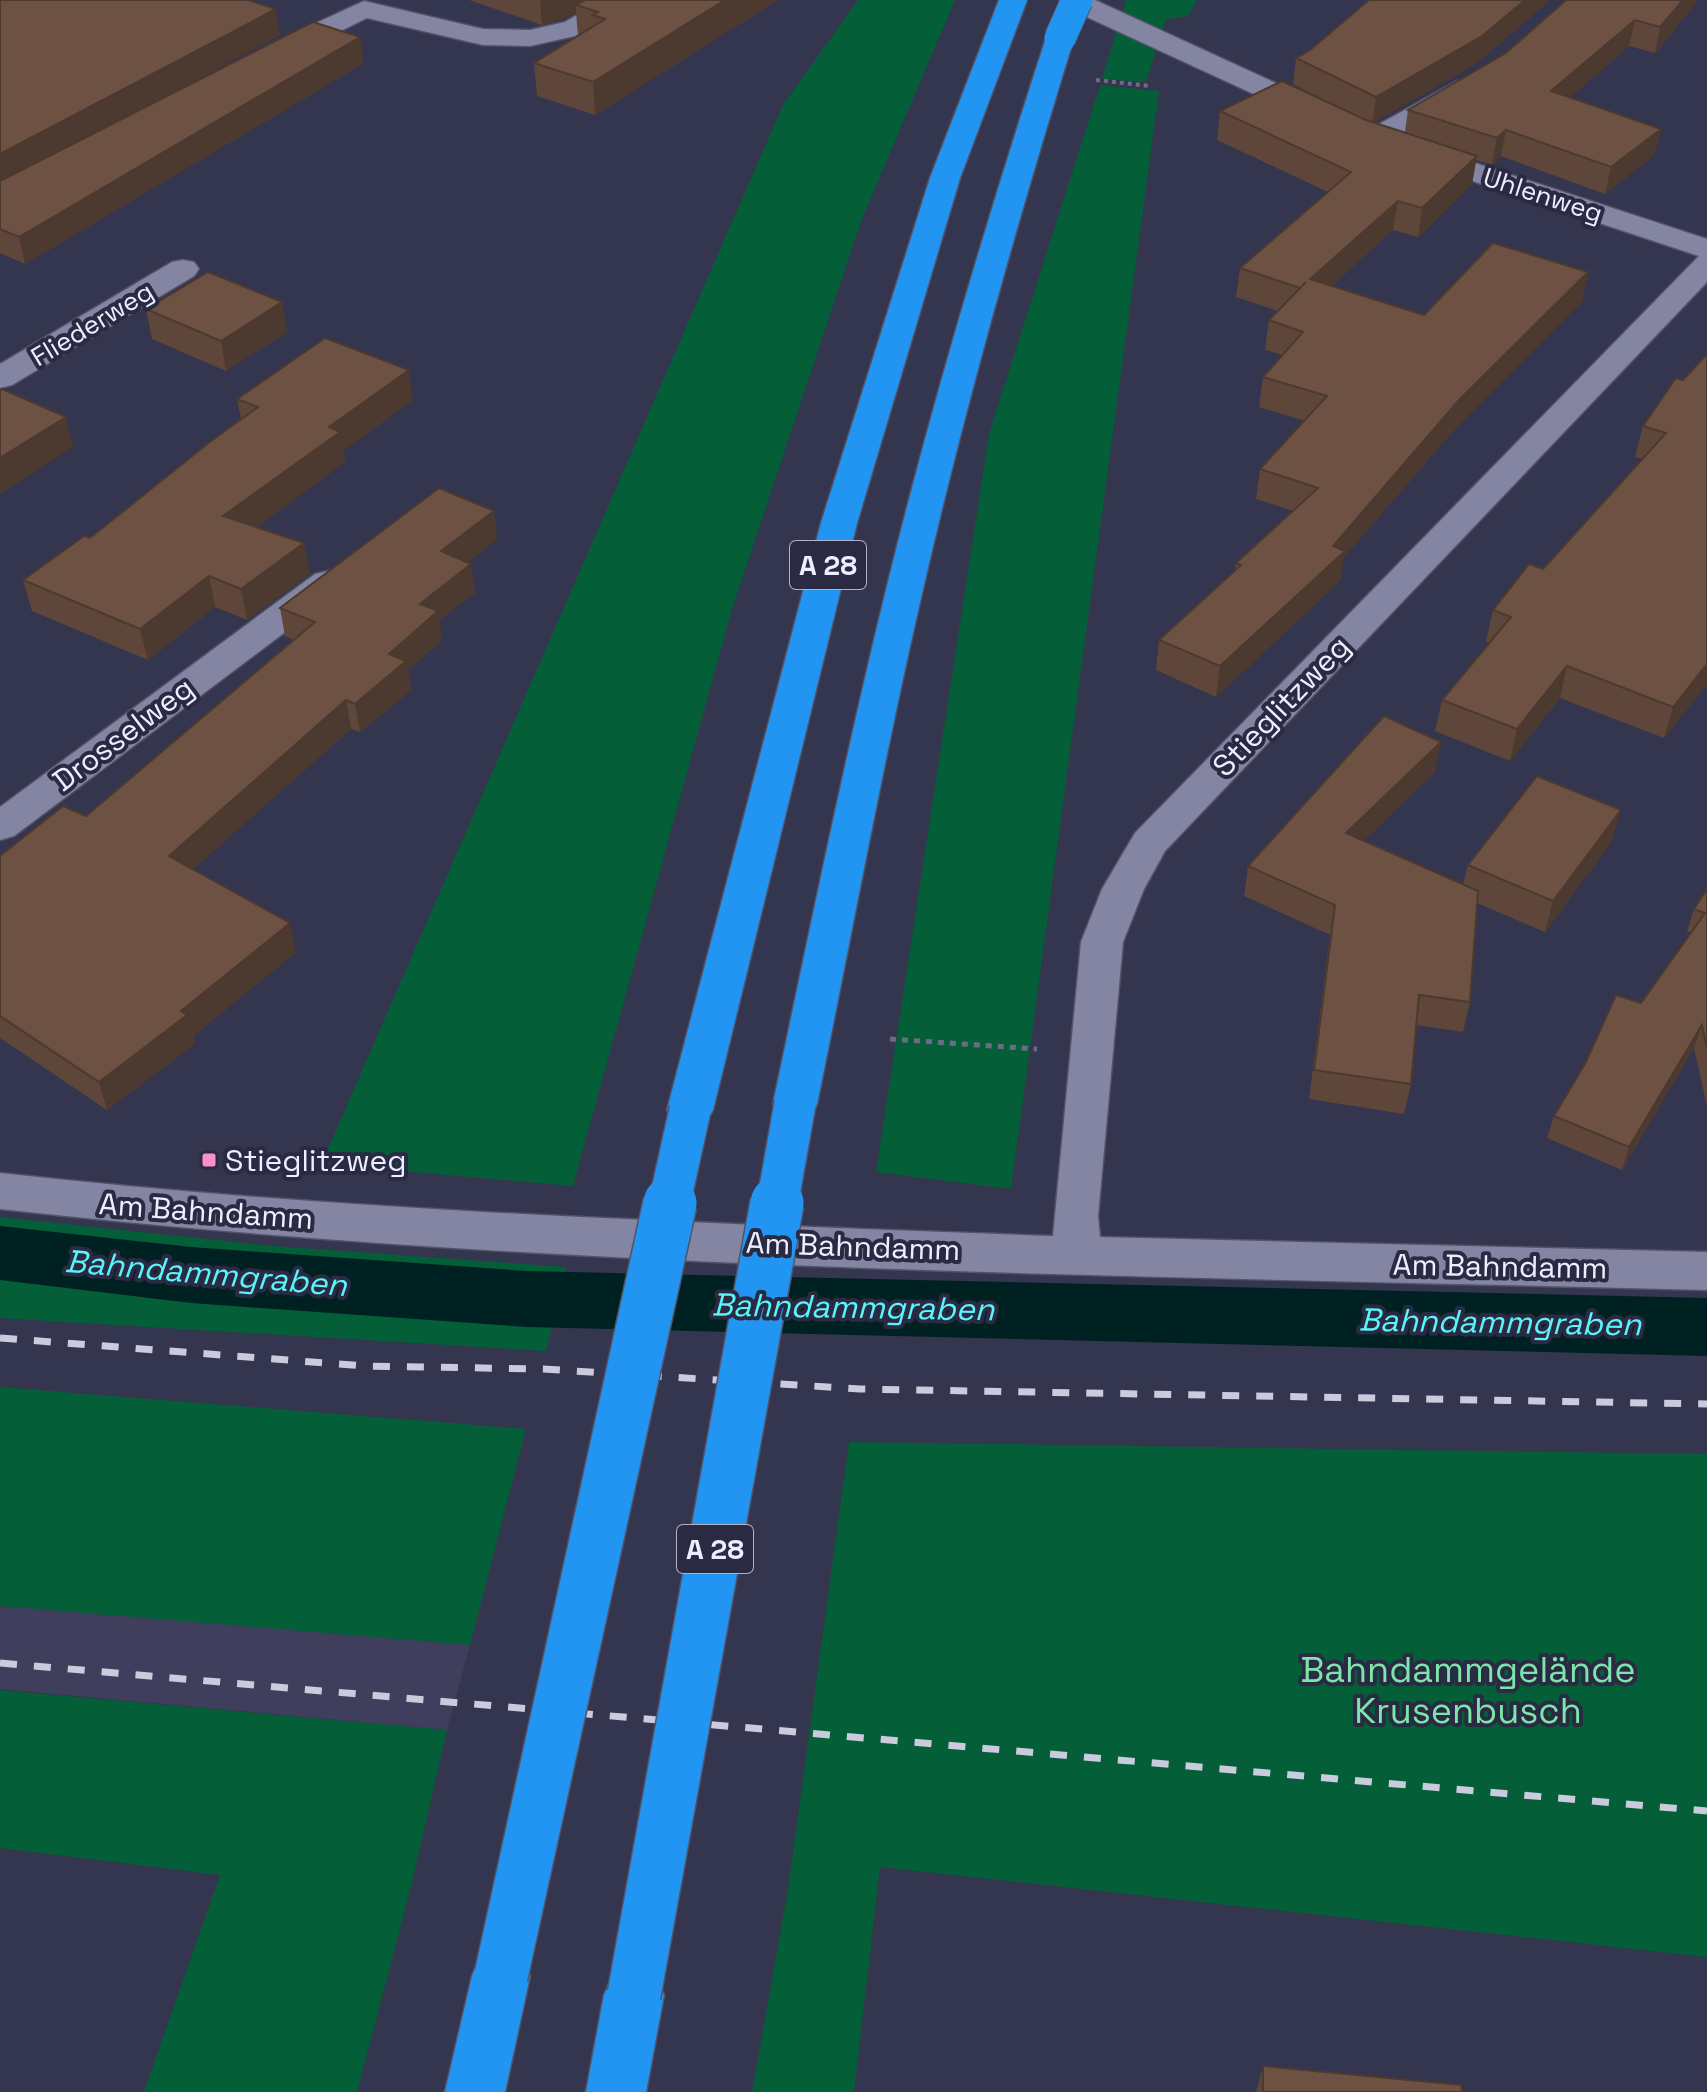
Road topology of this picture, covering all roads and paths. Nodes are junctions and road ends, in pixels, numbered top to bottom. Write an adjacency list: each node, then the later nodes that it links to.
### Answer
1 (621, 0): 4 (street)
2 (1075, 0): 8 (street, Uhlenweg); 21 (highway, A 28, bridge)
3 (1006, 15): 20 (highway, A 28, bridge)
4 (253, 64)
5 (1476, 78): 8 (street)
6 (1095, 80): 7 (path)
7 (1158, 87)
8 (1373, 139): 9 (street, Uhlenweg)
9 (1707, 249)
10 (1707, 264): 18 (street, Stieglitzweg)
11 (183, 269): 12 (street, Fliederweg)
12 (0, 378)
13 (352, 564): 14 (street, Drosselweg)
14 (0, 827)
15 (890, 1039): 16 (path)
16 (1049, 1050)
17 (0, 1191): 18 (street, Am Bahndamm)
18 (1077, 1255): 19 (street, Am Bahndamm)
19 (1707, 1271)
20 (475, 2092)
21 (616, 2092)

